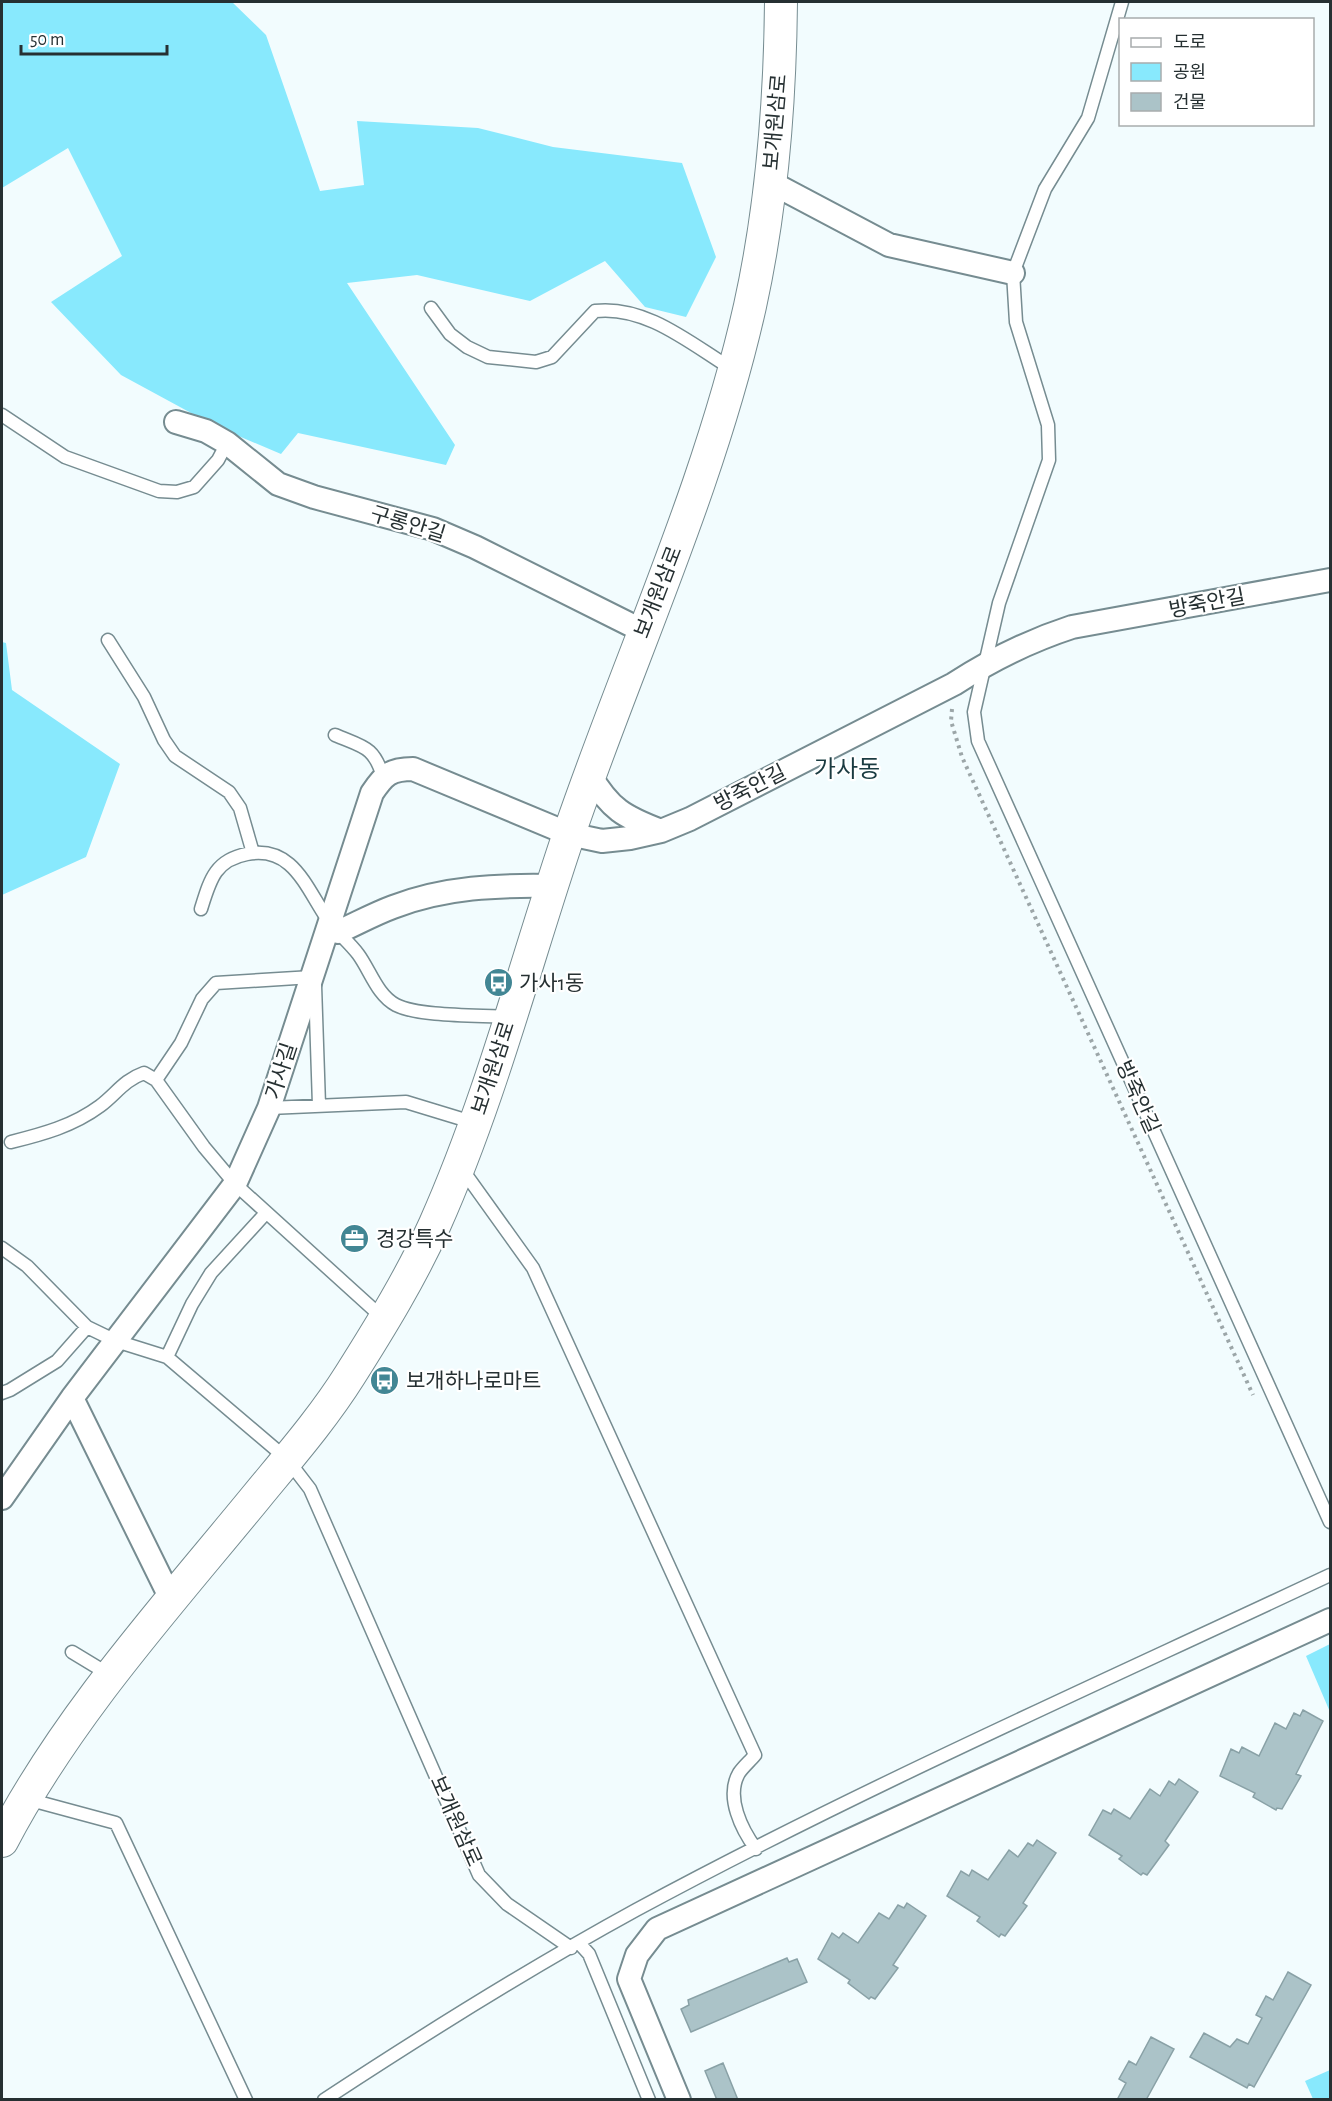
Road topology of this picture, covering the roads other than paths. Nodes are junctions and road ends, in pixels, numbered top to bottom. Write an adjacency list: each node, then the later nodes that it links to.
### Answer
1 (781, 2): 3 (main road, 보개원삼로)
2 (1122, 2): 4 (lane)
3 (770, 182): 4 (street); 6 (main road, 보개원삼로)
4 (1013, 273): 13 (lane)
5 (431, 308): 6 (lane)
6 (733, 370): 11 (main road, 보개원삼로)
7 (2, 415): 9 (lane)
8 (176, 422): 9 (street, 구롱안길)
9 (227, 443): 11 (street, 구롱안길)
10 (1330, 580): 13 (street, 방죽안길)
11 (643, 631): 15 (main road, 보개원삼로)
12 (108, 640): 19 (lane)
13 (984, 665): 17 (street, 방죽안길); 42 (lane, 방죽안길)
14 (335, 735): 16 (lane)
15 (590, 775): 17 (street); 18 (main road, 보개원삼로)
16 (382, 777): 18 (street); 22 (street, 가사길)
17 (661, 831): 18 (street, 방죽안길)
18 (569, 834): 20 (main road, 보개원삼로)
19 (253, 853): 21 (lane); 22 (lane)
20 (552, 886): 22 (street); 24 (main road, 보개원삼로)
21 (201, 909)
22 (334, 927): 23 (street, 가사길); 24 (lane)
23 (313, 973): 25 (lane); 26 (lane); 27 (street, 가사길)
24 (510, 1017): 28 (main road, 보개원삼로)
25 (156, 1080): 29 (lane); 31 (lane)
26 (319, 1105): 27 (lane); 28 (lane)
27 (269, 1108): 31 (street, 가사길)
28 (475, 1123): 30 (main road, 보개원삼로)
29 (11, 1142)
30 (460, 1165): 34 (main road, 보개원삼로); 50 (lane)
31 (236, 1184): 32 (lane); 36 (street, 가사길)
32 (265, 1214): 34 (lane); 37 (lane)
33 (2, 1248): 35 (lane)
34 (384, 1320): 40 (main road, 보개원삼로)
35 (87, 1327): 36 (lane); 38 (lane)
36 (116, 1341): 37 (lane); 39 (street, 가사길)
37 (167, 1357): 40 (lane)
38 (2, 1393)
39 (72, 1398): 41 (street, 가사길); 44 (street)
40 (287, 1459): 44 (main road, 보개원삼로); 51 (lane, 보개원삼로)
41 (2, 1498)
42 (1330, 1522)
43 (1330, 1575): 50 (lane)
44 (172, 1601): 47 (main road, 보개원삼로)
45 (1330, 1620): 55 (street)
46 (72, 1652): 47 (lane)
47 (111, 1676): 48 (main road, 보개원삼로)
48 (26, 1799): 49 (main road, 보개원삼로); 52 (lane)
49 (3, 1834)
50 (756, 1849): 51 (lane)
51 (575, 1946): 53 (lane); 54 (lane)
52 (246, 2100)
53 (324, 2100)
54 (649, 2100)
55 (679, 2100)

